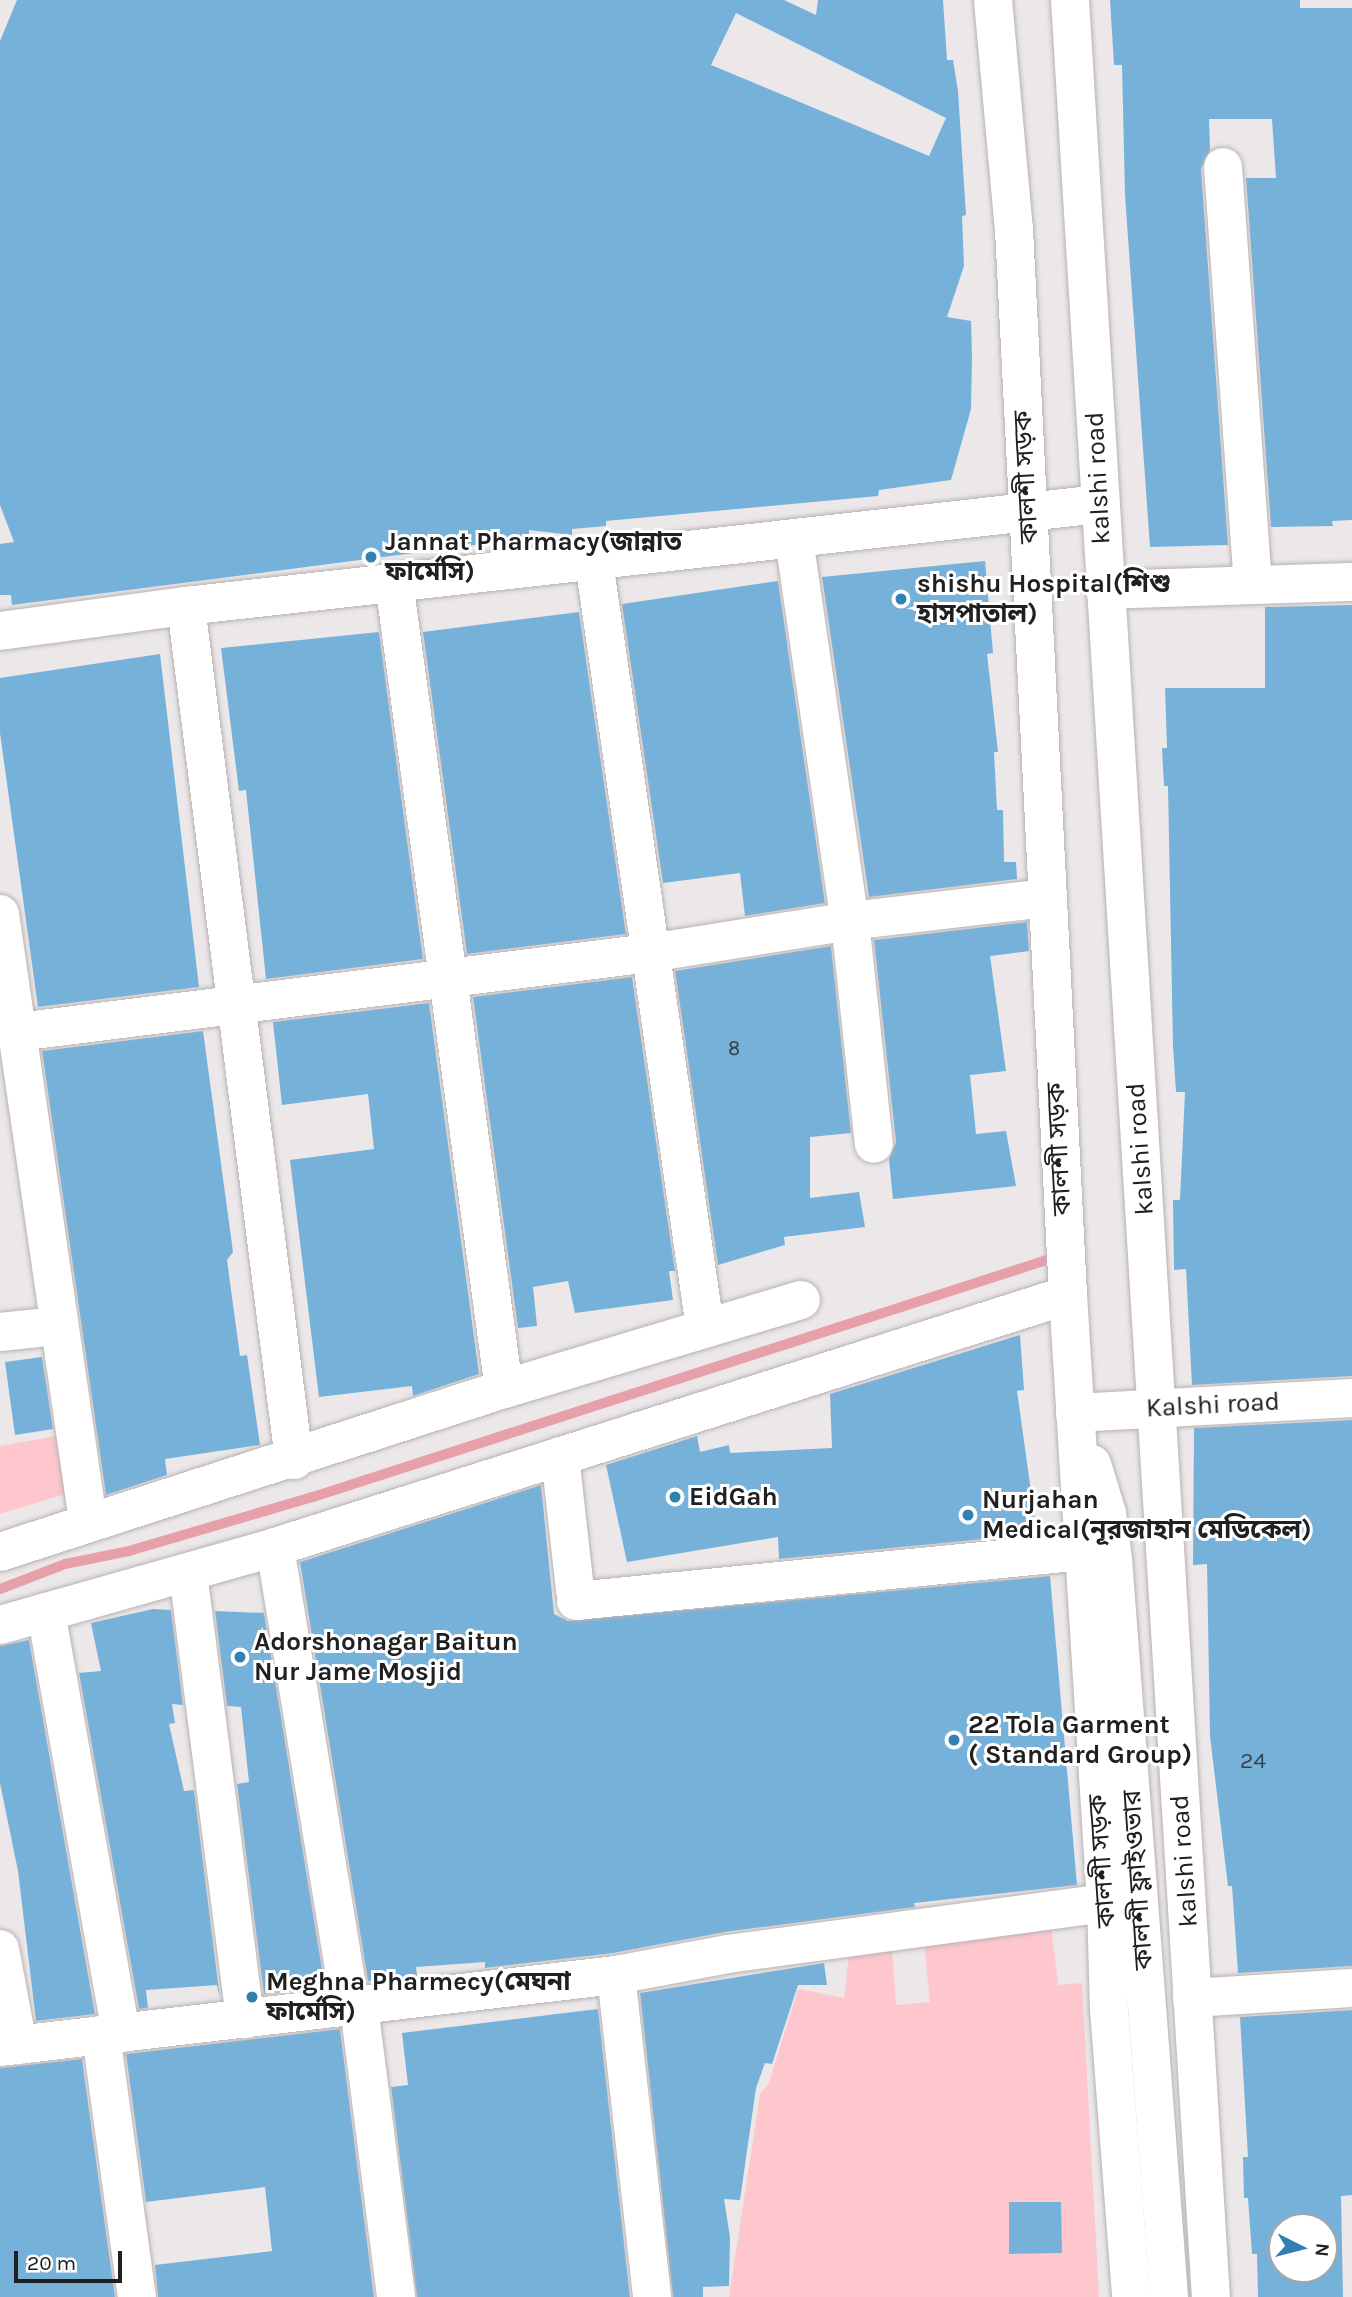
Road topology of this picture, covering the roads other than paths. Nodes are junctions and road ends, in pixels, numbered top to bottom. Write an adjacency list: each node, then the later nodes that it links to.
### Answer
1 (993, 0): 5 (street, কালশী সড়ক)
2 (1070, 0): 4 (street, kalshi road)
3 (1223, 167): 10 (street)
4 (1100, 504): 5 (street); 11 (street, kalshi road)
5 (1028, 509): 6 (street); 14 (street, কালশী সড়ক)
6 (794, 538): 7 (street); 16 (street)
7 (594, 562): 8 (street); 17 (street)
8 (394, 582): 12 (street); 18 (street)
9 (1352, 582): 10 (street)
10 (1253, 583): 11 (street)
11 (1105, 590): 29 (street, kalshi road)
12 (186, 606): 13 (street); 19 (street)
13 (0, 631)
14 (1045, 898): 16 (street); 22 (street, কালশী সড়ক)
15 (0, 914): 20 (street)
16 (850, 921): 17 (street); 21 (street)
17 (650, 953): 18 (street); 25 (street)
18 (445, 979): 19 (street); 27 (street)
19 (237, 1001): 20 (street); 32 (street)
20 (18, 1032): 24 (street)
21 (874, 1144)
22 (1068, 1295): 30 (street, কালশী সড়ক); 31 (street)
23 (801, 1300): 25 (street)
24 (56, 1326): 26 (street); 33 (street)
25 (705, 1328): 27 (street)
26 (0, 1332)
27 (504, 1390): 32 (street)
28 (1352, 1398): 29 (street, Kalshi road)
29 (1156, 1408): 30 (street, Kalshi road); 44 (street, kalshi road)
30 (1075, 1420): 35 (street, কালশী সড়ক); 53 (street, কালশী ফ্লাইওভার)
31 (560, 1456): 34 (street); 35 (street)
32 (294, 1460): 33 (street)
33 (88, 1521): 36 (street)
34 (275, 1546): 37 (street); 45 (street)
35 (1083, 1551): 40 (street, কালশী সড়ক)
36 (0, 1552)
37 (188, 1573): 38 (street); 46 (street)
38 (46, 1612): 39 (street); 47 (street)
39 (0, 1625)
40 (1106, 1903): 42 (street); 52 (street, কালশী সড়ক)
41 (0, 1949): 48 (street)
42 (616, 1975): 45 (street); 51 (street)
43 (1352, 1988): 44 (street)
44 (1192, 1998): 54 (street, kalshi road)
45 (359, 2007): 46 (street); 50 (street)
46 (246, 2019): 47 (street)
47 (111, 2034): 48 (street); 49 (street)
48 (9, 2046)
49 (137, 2297)
50 (396, 2297)
51 (652, 2297)
52 (1131, 2297)
53 (1169, 2297)
54 (1211, 2297)

